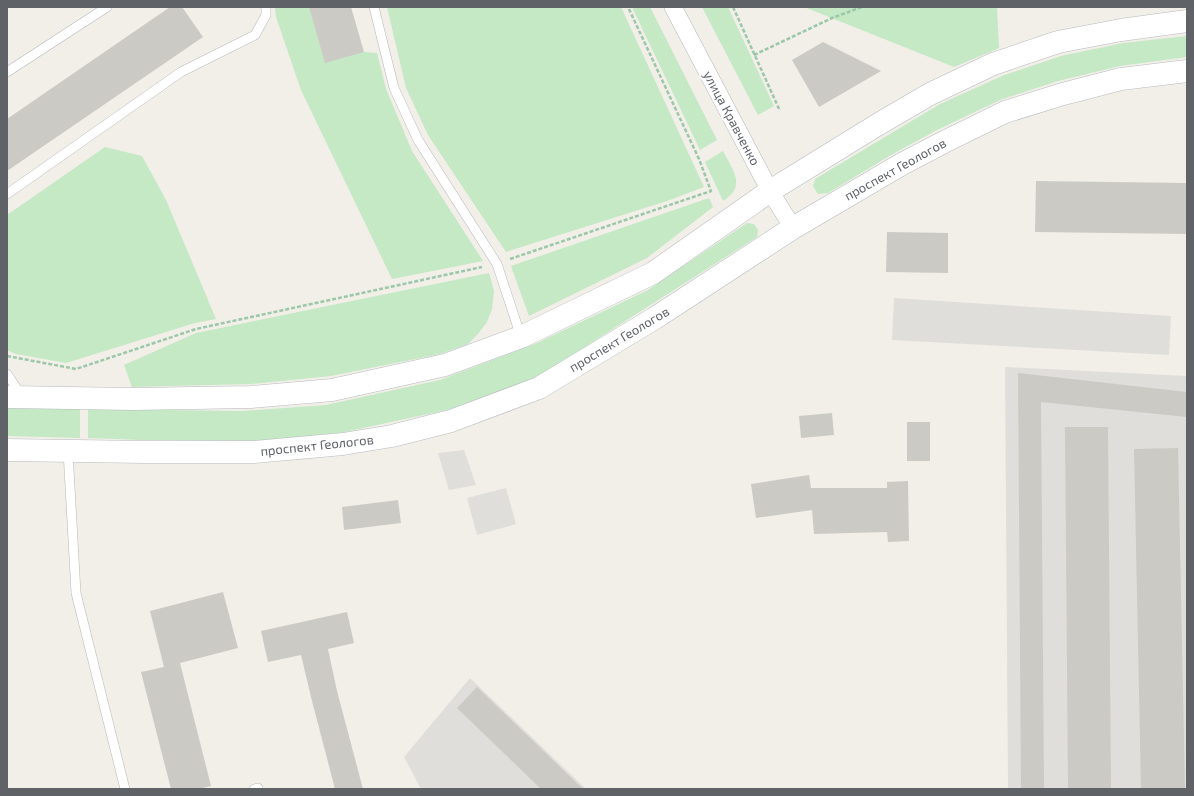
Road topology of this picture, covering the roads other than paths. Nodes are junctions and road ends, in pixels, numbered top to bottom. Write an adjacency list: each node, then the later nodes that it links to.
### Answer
1 (107, 7): 7 (lane)
2 (266, 7): 9 (lane)
3 (374, 7): 11 (lane)
4 (673, 7): 8 (street, улица Кравченко)
5 (1187, 21): 8 (main road)
6 (1187, 71): 10 (main road, проспект Геологов)
7 (7, 72)
8 (770, 191): 10 (street, улица Кравченко); 11 (main road)
9 (7, 194)
10 (793, 228): 15 (main road, проспект Геологов)
11 (521, 337): 13 (main road)
12 (7, 374): 13 (lane)
13 (15, 398)
14 (7, 450): 15 (main road, проспект Геологов)
15 (68, 451): 16 (lane)
16 (125, 789)

